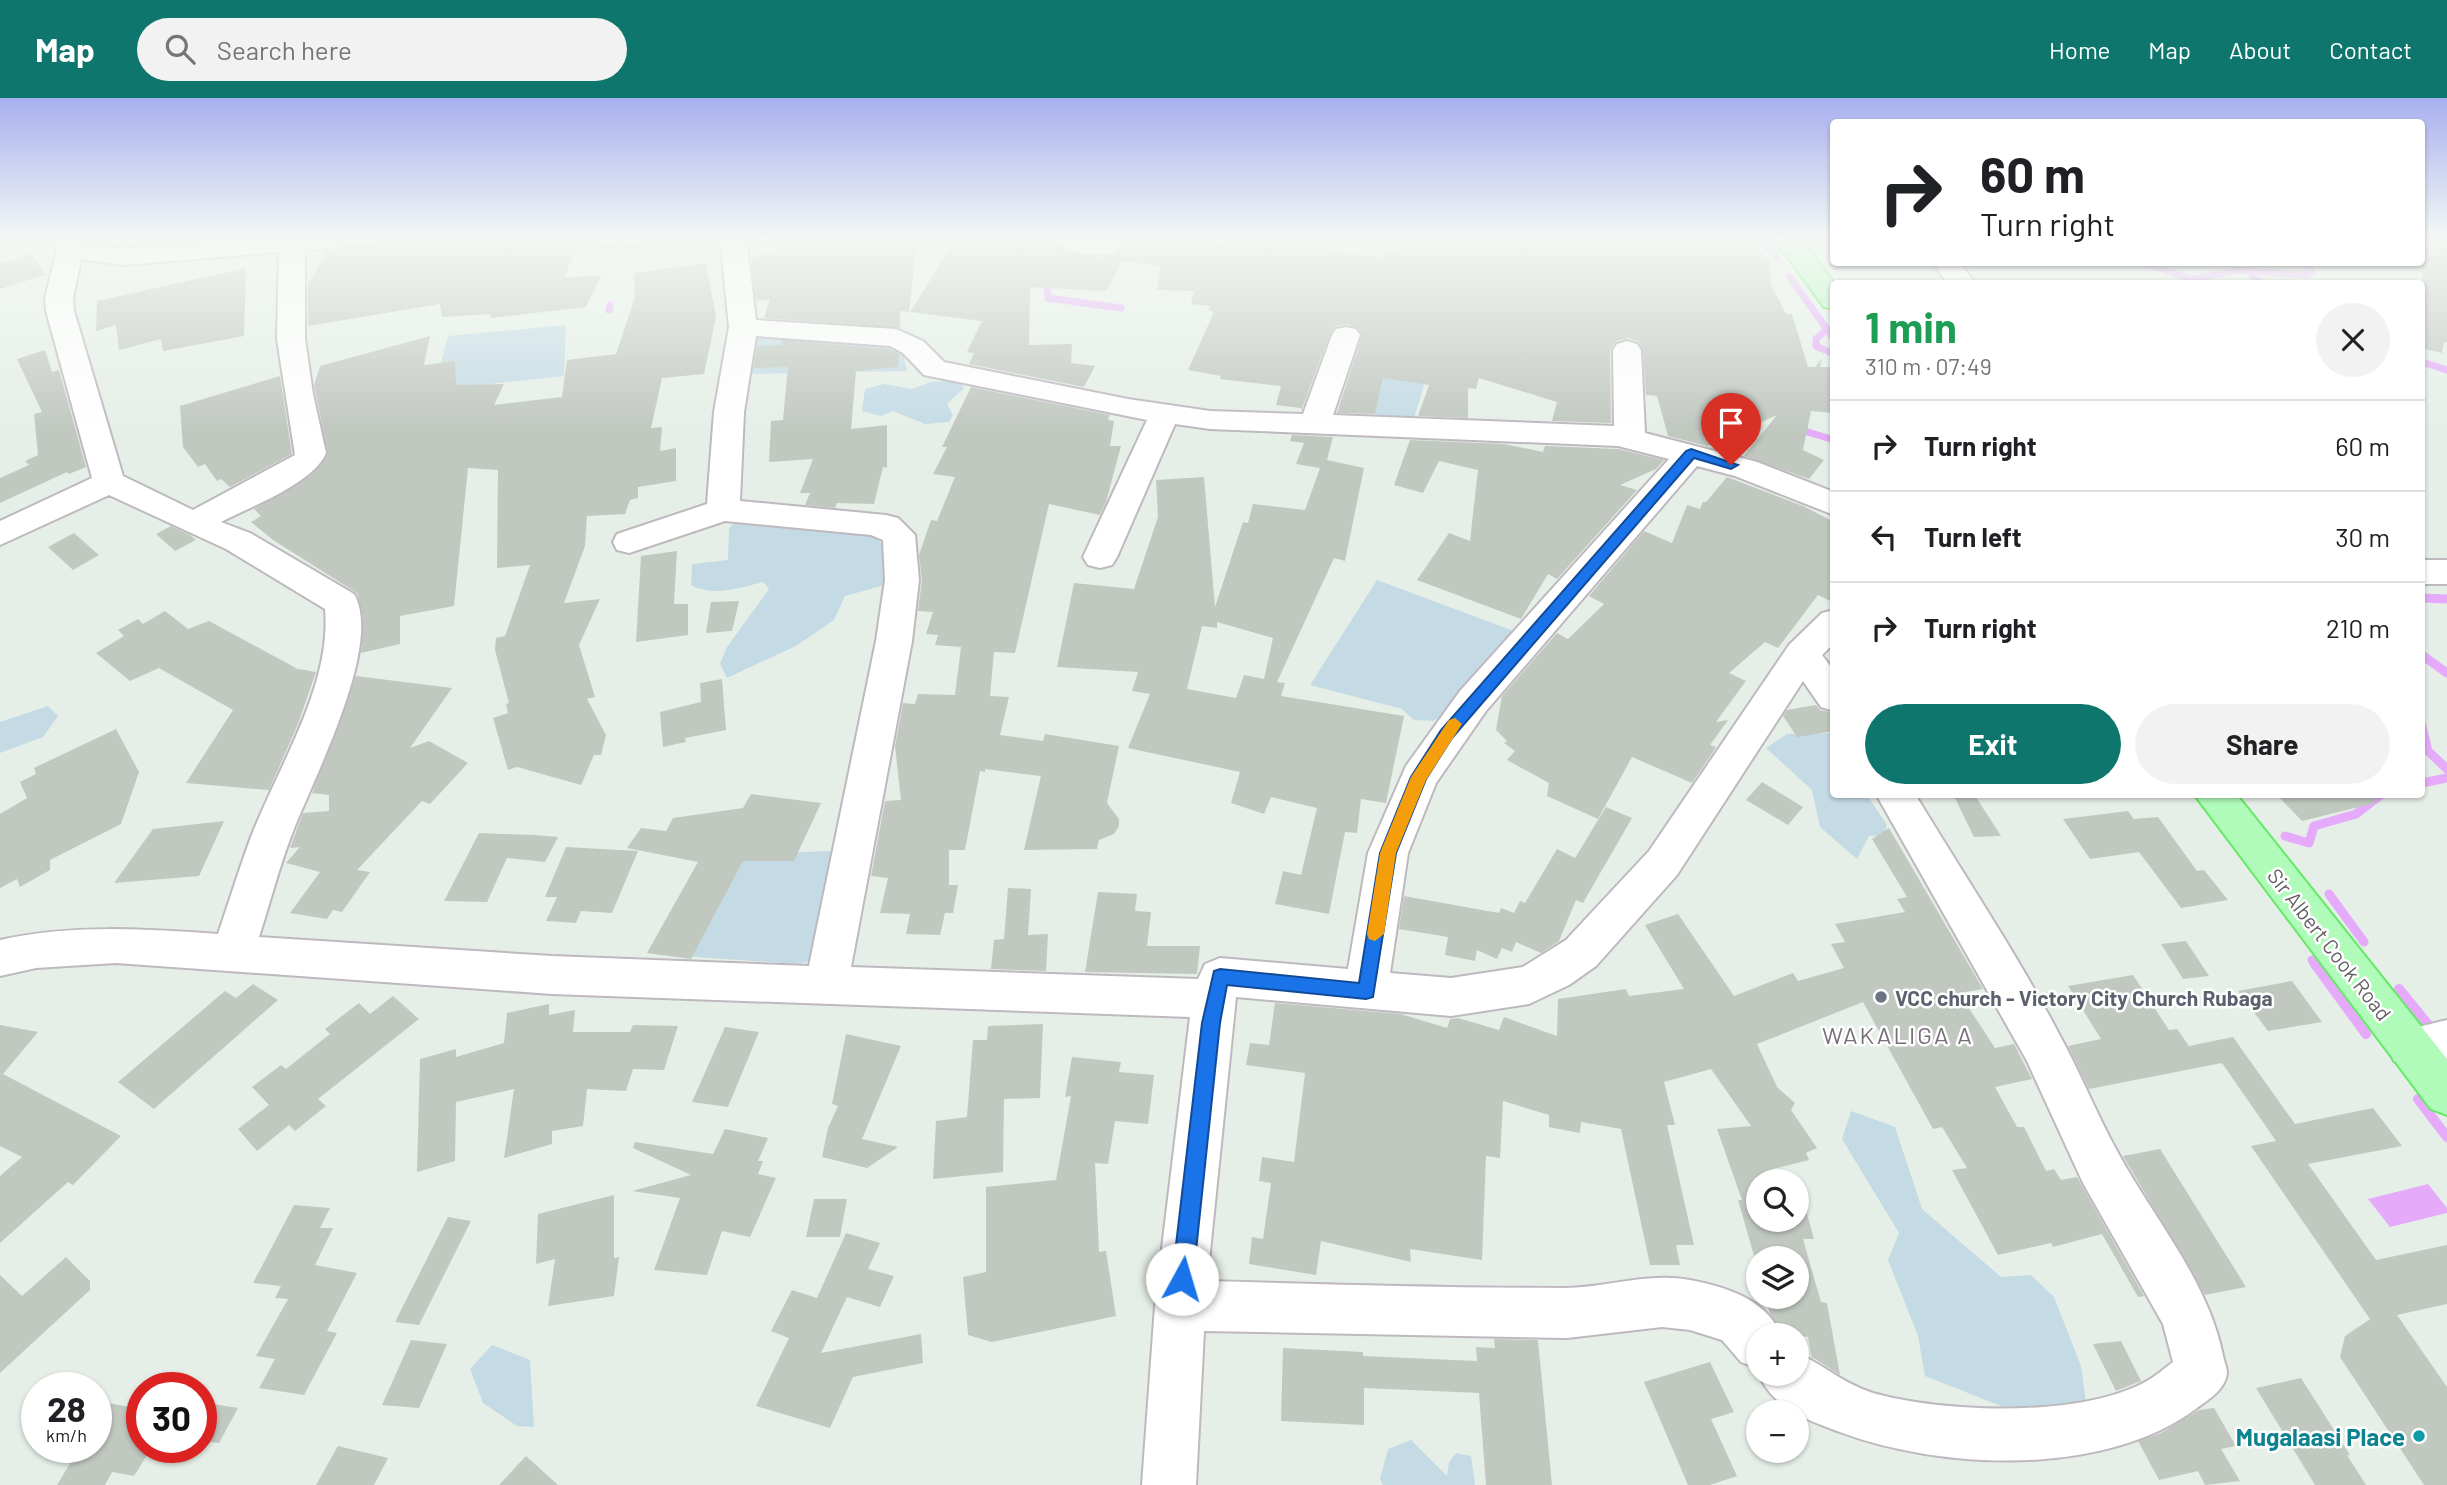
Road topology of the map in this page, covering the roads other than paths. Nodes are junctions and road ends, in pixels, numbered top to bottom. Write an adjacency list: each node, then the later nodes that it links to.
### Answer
1 (60, 302): 11 (street)
2 (291, 302): 14 (street)
3 (740, 302): 4 (street)
4 (743, 327): 7 (street); 13 (street)
5 (1346, 335): 8 (street)
6 (1627, 351): 9 (street)
7 (1165, 414): 8 (street); 17 (street)
8 (1315, 423): 9 (street)
9 (1630, 439): 10 (street)
10 (1691, 453): 12 (street); 28 (street)
11 (109, 482): 14 (street); 15 (street)
12 (1830, 502)
13 (723, 510): 16 (street); 27 (street)
14 (193, 523): 25 (street)
15 (0, 534)
16 (629, 542)
17 (1100, 557)
18 (2425, 572): 19 (street)
19 (2447, 572)
20 (1830, 626): 21 (street)
21 (1802, 654): 22 (street); 28 (street)
22 (1830, 691)
23 (1897, 798): 34 (street)
24 (2216, 798): 30 (main road, Sir Albert Cook Road)
25 (233, 953): 26 (street); 27 (street)
26 (0, 958)
27 (826, 987): 29 (street)
28 (1366, 992): 29 (street)
29 (1214, 999): 32 (street)
30 (2429, 1044): 31 (main road, Sir Albert Cook Road)
31 (2447, 1094)
32 (1180, 1306): 33 (street); 35 (street)
33 (1746, 1329)
34 (1804, 1386)
35 (1169, 1485)

